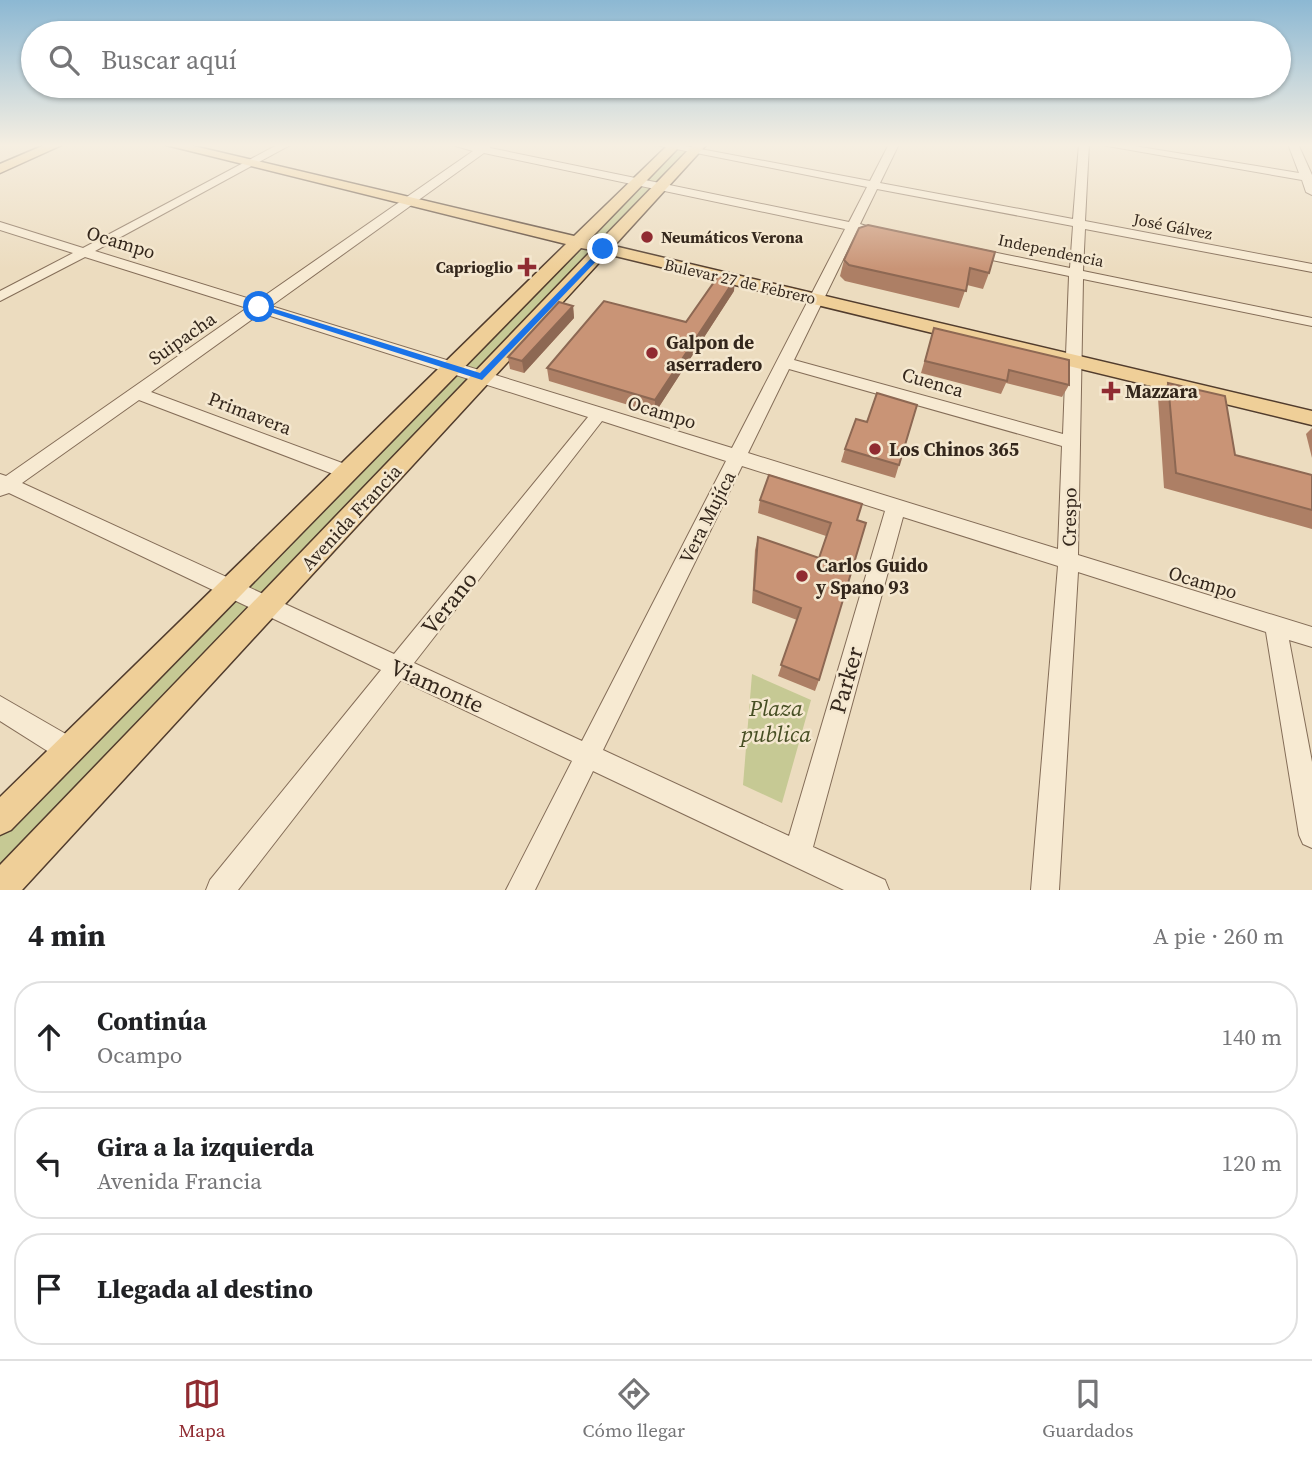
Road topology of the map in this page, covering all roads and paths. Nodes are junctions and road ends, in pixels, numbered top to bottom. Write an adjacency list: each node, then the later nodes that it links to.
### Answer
1 (873, 185): 14 (street, Vera Mujíca)
2 (210, 186): 18 (street)
3 (354, 186): 11 (main road, Bulevar 27 de Febrero)
4 (370, 186): 11 (main road, Bulevar 27 de Febrero)
5 (432, 186): 11 (street, Suipacha)
6 (635, 186): 16 (main road, Avenida Francia)
7 (654, 186): 10 (street)
8 (876, 186): 12 (street, José Gálvez)
9 (1081, 186): 12 (street, Crespo)
10 (661, 187): 14 (street); 16 (main road, Avenida Francia)
11 (414, 198): 16 (main road, Bulevar 27 de Febrero); 23 (street, Suipacha)
12 (1079, 224): 19 (street, José Gálvez); 20 (street, Crespo)
13 (0, 226): 18 (street, Ocampo)
14 (853, 227): 15 (street); 21 (street, Vera Mujíca)
15 (892, 235)
16 (595, 241): 21 (main road, Bulevar 27 de Febrero); 27 (main road, Avenida Francia); 28 (main road, Avenida Francia)
17 (958, 248): 20 (street, Independencia)
18 (85, 252): 22 (street); 23 (street, Ocampo)
19 (1312, 268)
20 (1076, 273): 24 (street, Independencia); 25 (street, Crespo)
21 (819, 294): 25 (main road, Bulevar 27 de Febrero); 26 (street, Vera Mujíca)
22 (0, 297)
23 (259, 307): 27 (street, Ocampo); 29 (street, Suipacha)
24 (1312, 322)
25 (1076, 355): 30 (main road, Bulevar 27 de Febrero); 32 (main road, Bulevar 27 de Febrero); 33 (street, Crespo)
26 (785, 362): 33 (street, Cuenca); 34 (street, Vera Mujíca)
27 (452, 368): 28 (street, Ocampo); 35 (main road, Avenida Francia)
28 (482, 377): 31 (street, Ocampo); 40 (main road, Avenida Francia)
29 (138, 393): 35 (street, Primavera); 36 (street, Suipacha)
30 (1312, 404)
31 (599, 414): 34 (street, Ocampo); 43 (street, Verano)
32 (1312, 418)
33 (1071, 442): 38 (street, Crespo)
34 (737, 457): 37 (street, Ocampo); 46 (street, Vera Mujíca)
35 (347, 472): 39 (main road, Avenida Francia)
36 (2, 485): 39 (street, Viamonte)
37 (896, 507): 38 (street, Ocampo); 49 (street, Parker)
38 (1068, 562): 41 (street, Ocampo); 54 (street, Crespo)
39 (230, 589): 40 (street, Viamonte); 45 (main road, Avenida Francia)
40 (267, 606): 43 (street, Viamonte); 50 (main road, Avenida Francia)
41 (1276, 626): 42 (street, Ocampo); 48 (street)
42 (1312, 638)
43 (397, 668): 46 (street, Viamonte); 51 (street, Verano)
44 (0, 708): 45 (street)
45 (69, 750): 47 (main road, Avenida Francia)
46 (588, 754): 49 (street, Viamonte); 52 (street, Vera Mujíca)
47 (0, 819)
48 (1312, 835)
49 (797, 853): 53 (street, Viamonte)
50 (0, 889)
51 (220, 890)
52 (520, 890)
53 (875, 890)
54 (1045, 890)

